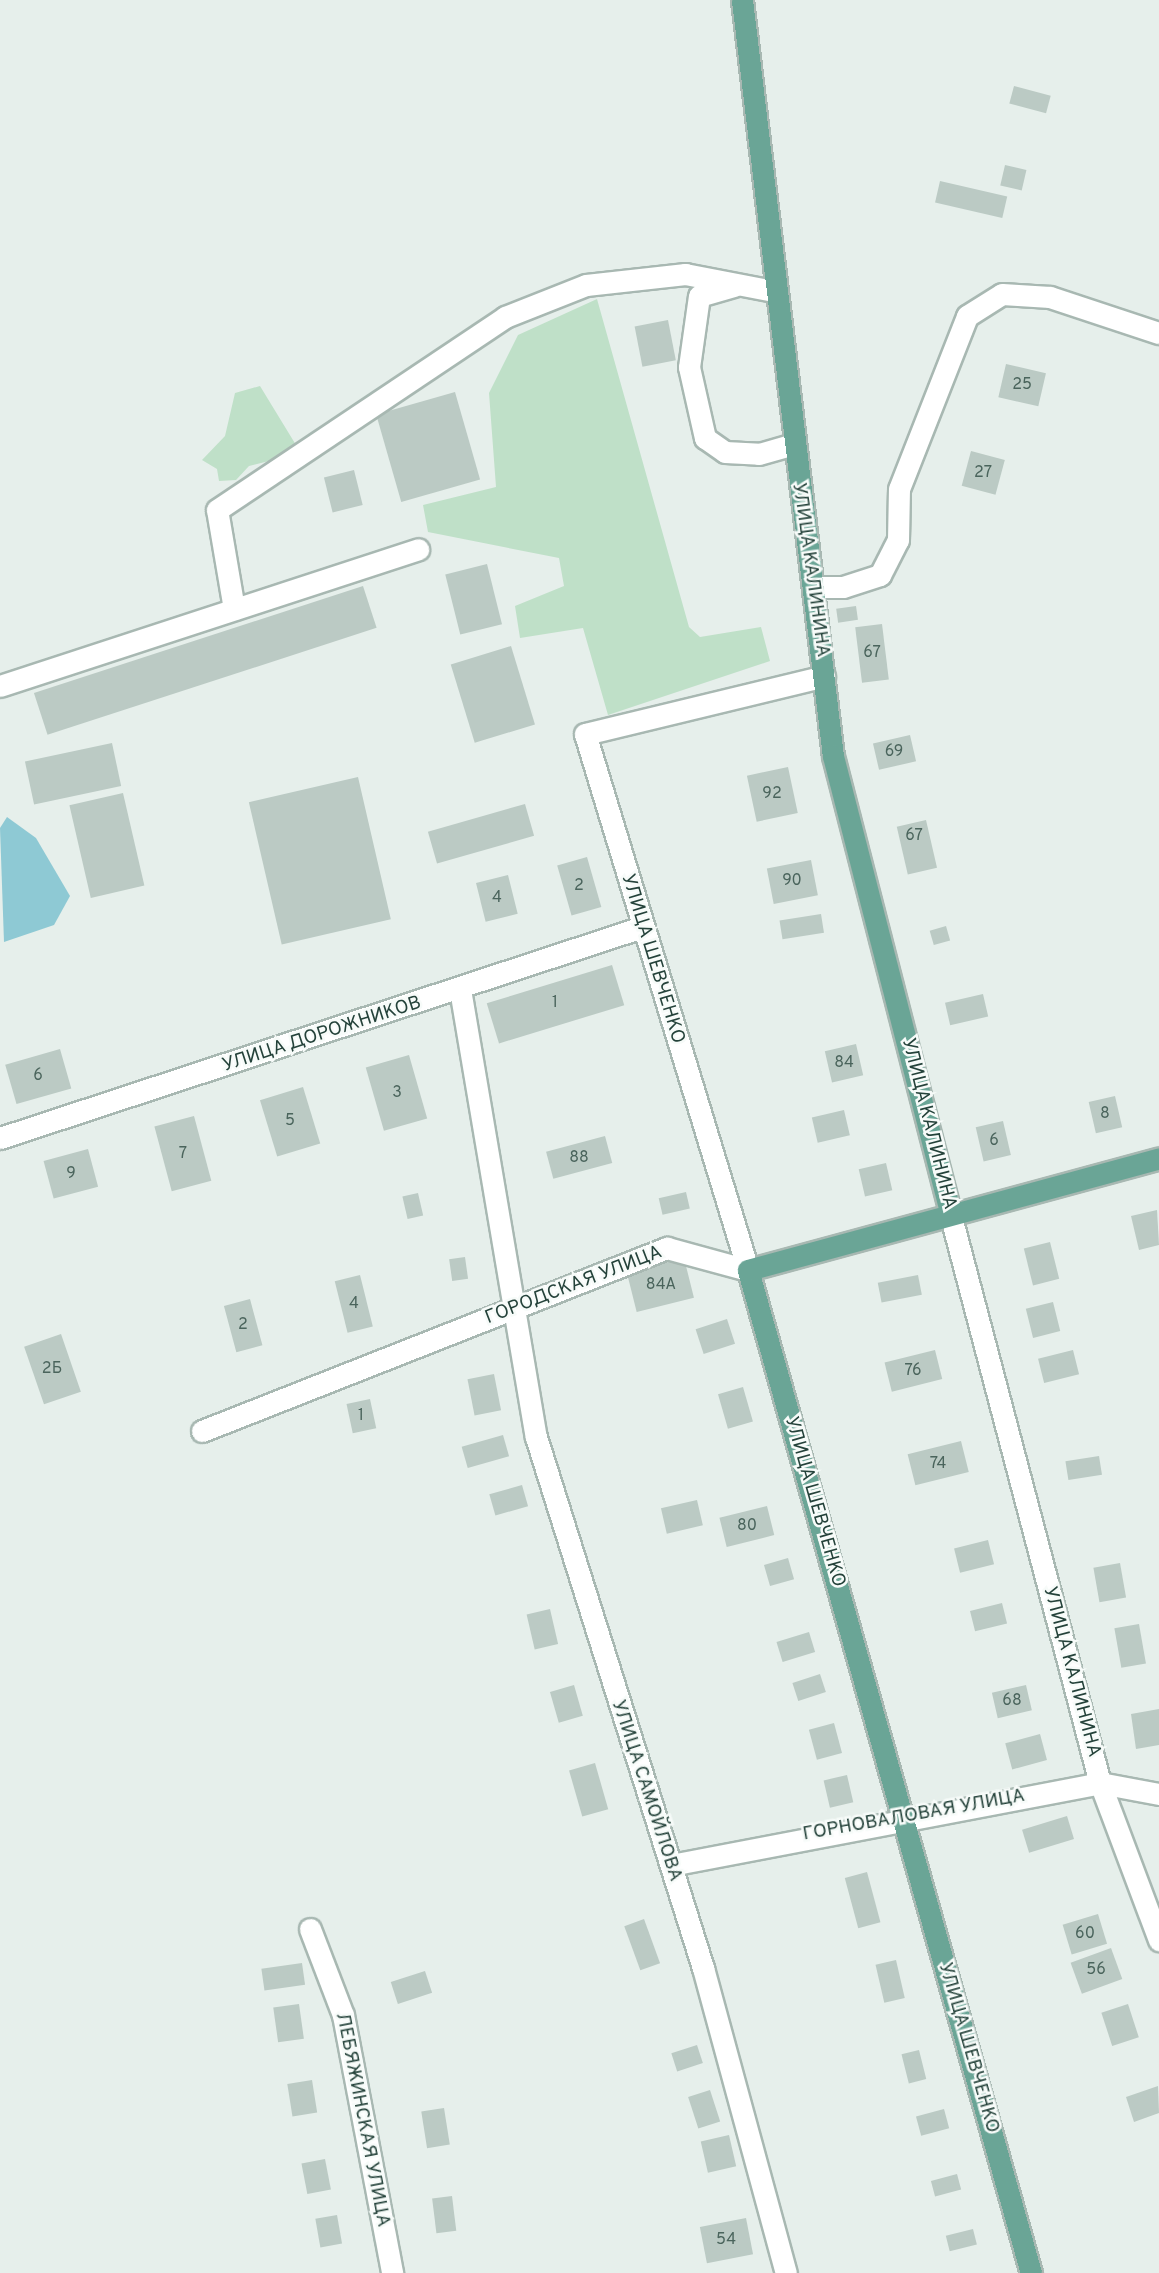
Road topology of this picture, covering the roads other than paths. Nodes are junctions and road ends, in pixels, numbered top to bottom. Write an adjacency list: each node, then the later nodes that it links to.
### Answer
1 (742, 0): 3 (main road, УЛИЦА КАЛИНИНА)
2 (743, 284): 3 (street); 5 (street); 8 (street)
3 (773, 291): 5 (main road, УЛИЦА КАЛИНИНА)
4 (1159, 334): 7 (street)
5 (793, 444): 7 (main road, УЛИЦА КАЛИНИНА)
6 (418, 549): 8 (street)
7 (814, 587): 9 (main road, УЛИЦА КАЛИНИНА)
8 (234, 610): 10 (street)
9 (824, 676): 11 (street, УЛИЦА ШЕВЧЕНКО); 15 (main road, УЛИЦА КАЛИНИНА)
10 (0, 686)
11 (642, 927): 12 (street, УЛИЦА ДОРОЖНИКОВ); 16 (street, УЛИЦА ШЕВЧЕНКО)
12 (460, 989): 13 (street, УЛИЦА ДОРОЖНИКОВ); 17 (street, УЛИЦА САМОЙЛОВА)
13 (0, 1138)
14 (1159, 1158): 15 (main road)
15 (950, 1213): 16 (main road); 19 (street, УЛИЦА КАЛИНИНА)
16 (748, 1270): 17 (street, ГОРОДСКАЯ УЛИЦА); 21 (main road, УЛИЦА ШЕВЧЕНКО)
17 (519, 1306): 18 (street, ГОРОДСКАЯ УЛИЦА); 22 (street, УЛИЦА САМОЙЛОВА)
18 (202, 1431)
19 (1100, 1783): 20 (street, ГОРНОВАЛОВАЯ УЛИЦА); 21 (street, ГОРНОВАЛОВАЯ УЛИЦА); 24 (street, УЛИЦА КАЛИНИНА)
20 (1159, 1794)
21 (904, 1817): 22 (street, ГОРНОВАЛОВАЯ УЛИЦА); 27 (main road, УЛИЦА ШЕВЧЕНКО)
22 (670, 1865): 26 (street, УЛИЦА САМОЙЛОВА)
23 (310, 1929): 25 (street, ЛЕБЯЖИНСКАЯ УЛИЦА)
24 (1159, 1940)
25 (392, 2273)
26 (786, 2273)
27 (1031, 2273)

